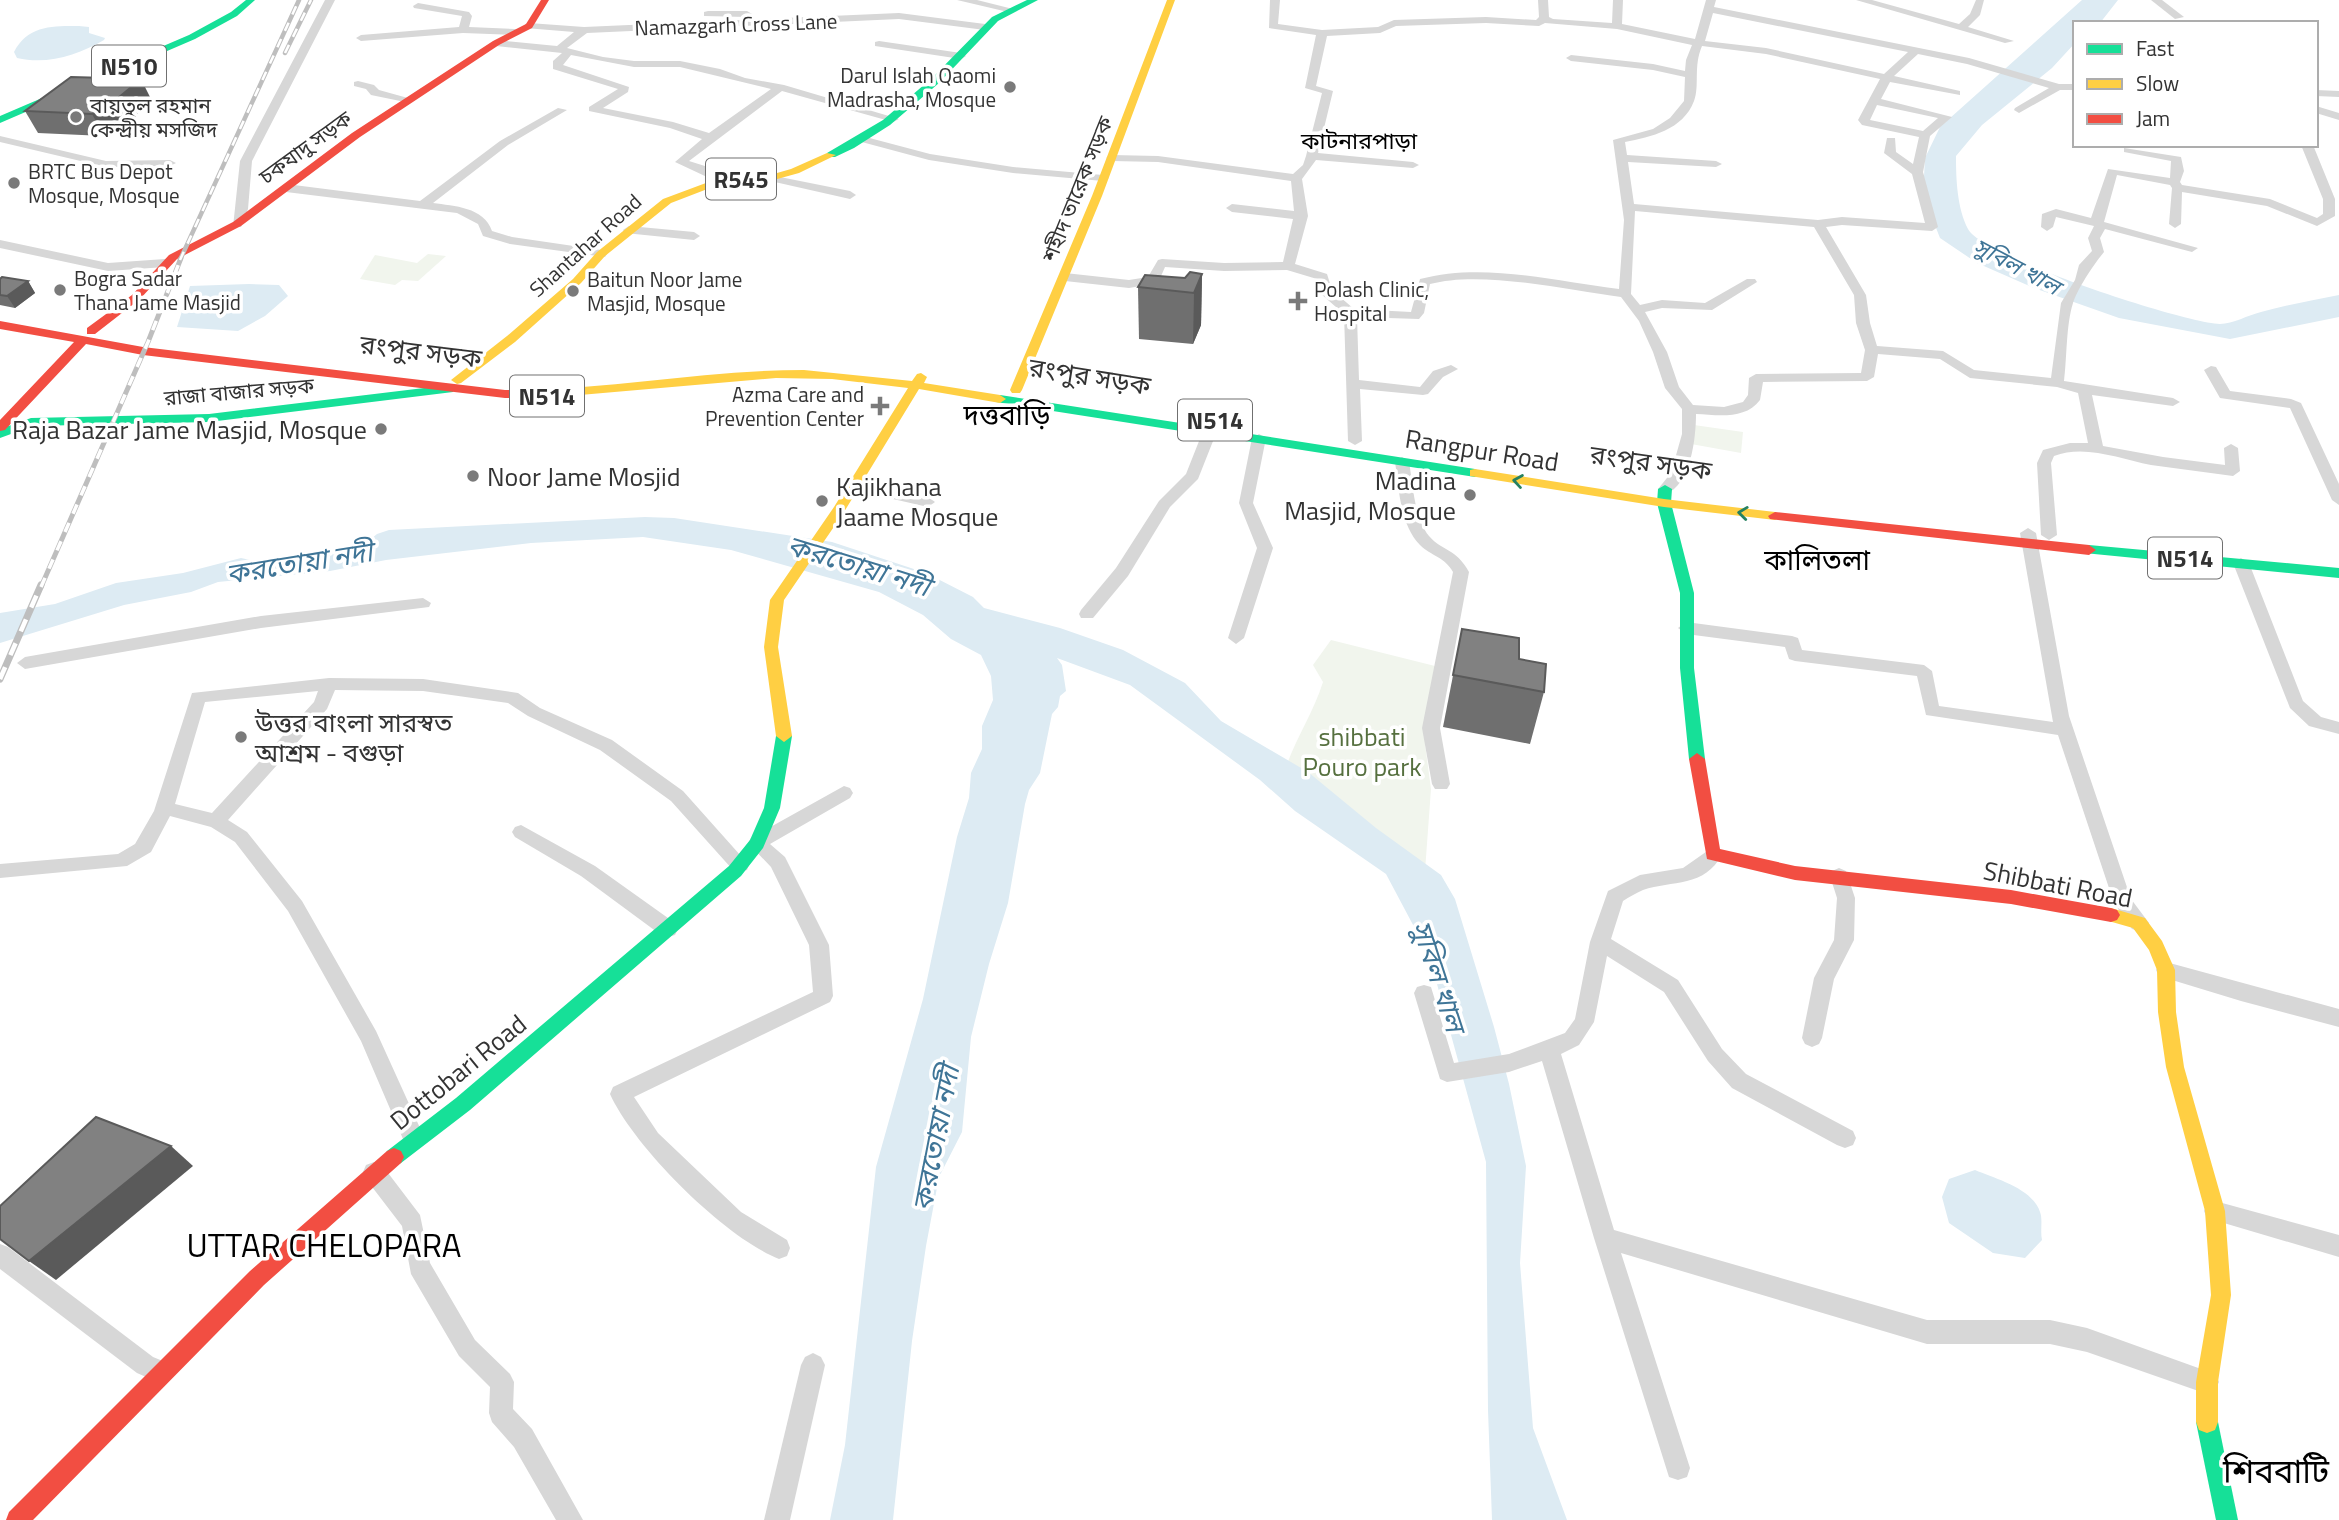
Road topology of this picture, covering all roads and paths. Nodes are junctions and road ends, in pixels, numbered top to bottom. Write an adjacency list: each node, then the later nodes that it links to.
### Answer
1 (238, 0): 52 (main road, N510)
2 (251, 0): 55 (main road, N510)
3 (330, 0): 82 (street)
4 (545, 0): 25 (main road, চকযাদু সড়ক)
5 (962, 0): 16 (street)
6 (1034, 0): 16 (main road, Shantahar Road / R545)
7 (1171, 0): 64 (main road, শহীদ তারেক সড়ক)
8 (1275, 0): 28 (street)
9 (1543, 0): 21 (street)
10 (1618, 0): 22 (street)
11 (1861, 0): 24 (street)
12 (2156, 0): 20 (street)
13 (1980, 1): 24 (street)
14 (419, 3): 17 (street); 26 (street)
15 (1710, 4): 31 (street); 34 (street)
16 (1007, 9): 23 (main road, Shantahar Road / R545)
17 (407, 12)
18 (708, 14): 19 (street)
19 (751, 15): 23 (street, Namazgarh Cross Lane); 27 (street, Namazgarh Cross Lane)
20 (2179, 17)
21 (1544, 18): 22 (street); 28 (street)
22 (1617, 26): 31 (street)
23 (985, 27): 36 (main road, Shantahar Road / R545)
24 (1961, 28): 30 (street)
25 (522, 29): 26 (street, Namazgarh Cross Lane); 27 (street, Namazgarh Cross Lane); 32 (main road, চকযাদু সড়ক)
26 (463, 30): 29 (street, Namazgarh Cross Lane)
27 (584, 30): 35 (street)
28 (1322, 33): 63 (street)
29 (361, 38)
30 (2009, 41)
31 (1700, 42): 38 (street); 39 (street)
32 (496, 43): 35 (street); 47 (main road, চকযাদু সড়ক)
33 (879, 44): 36 (street)
34 (1916, 50): 39 (street); 42 (street)
35 (564, 51): 41 (street); 57 (street)
36 (961, 56): 54 (main road, Shantahar Road / R545)
37 (1571, 58): 38 (street)
38 (1690, 75): 65 (street)
39 (1887, 77): 44 (street); 48 (street)
40 (358, 84): 47 (street)
41 (780, 87): 54 (street); 57 (street)
42 (2058, 87): 43 (street); 50 (street)
43 (2073, 88)
44 (1956, 93)
45 (2318, 93): 46 (street)
46 (2339, 94)
47 (410, 100): 75 (main road, চকযাদু সড়ক)
48 (1874, 101): 56 (street); 56 (street)
49 (562, 110): 77 (street)
50 (2019, 110)
51 (2318, 111): 53 (street)
52 (0, 112)
53 (2339, 117)
54 (893, 119): 59 (main road, Shantahar Road / R545)
55 (0, 120)
56 (1925, 135): 69 (street)
57 (708, 137): 73 (street)
58 (0, 139): 66 (street)
59 (862, 139): 70 (main road, Shantahar Road / R545); 71 (street)
60 (1891, 140): 69 (street)
61 (2308, 147): 74 (street)
62 (2129, 150): 74 (street)
63 (1312, 156): 68 (street); 72 (street)
64 (1112, 158): 71 (main road, শহীদ তারেক সড়ক); 72 (street)
65 (1621, 158): 67 (street); 78 (street)
66 (170, 163)
67 (1716, 164)
68 (1413, 165)
69 (1917, 172): 83 (street)
70 (770, 178): 73 (main road, Shantahar Road / R545); 76 (street)
71 (1102, 178): 93 (main road, শহীদ তারেক সড়ক)
72 (1296, 178): 80 (street)
73 (722, 180): 86 (main road, Shantahar Road / R545)
74 (2176, 185): 81 (street); 84 (street)
75 (285, 188): 77 (street); 82 (main road, চকযাদু সড়ক)
76 (850, 195)
77 (421, 206): 90 (street)
78 (1627, 207): 83 (street); 95 (street)
79 (1232, 208): 80 (street)
80 (1301, 216): 92 (street)
81 (2100, 223): 85 (street); 89 (street); 105 (street)
82 (237, 224): 91 (main road, চকযাদু সড়ক)
83 (1818, 224): 101 (street)
84 (2175, 224)
85 (2047, 227)
86 (629, 230): 87 (street); 90 (main road, Shantahar Road / R545)
87 (694, 236)
88 (0, 244): 91 (street)
89 (2192, 248)
90 (601, 254): 107 (main road, Shantahar Road / R545)
91 (165, 263): 100 (main road, চকযাদু সড়ক)
92 (1288, 266): 93 (street); 97 (street)
93 (1065, 277): 109 (main road, শহীদ তারেক সড়ক)
94 (1751, 282): 96 (street)
95 (1625, 294): 96 (street); 97 (street)
96 (1638, 309): 112 (street)
97 (1350, 313): 106 (street)
98 (0, 315): 100 (main road, রংপুর সড়ক)
99 (0, 325): 100 (main road, রংপুর সড়ক / N514)
100 (87, 335): 107 (main road, রংপুর সড়ক / N514); 111 (main road, চকযাদু সড়ক)
101 (1872, 350): 105 (street); 112 (street)
102 (1451, 369): 106 (street)
103 (2211, 370): 124 (street)
104 (919, 381): 107 (main road, রংপুর সড়ক / N514); 109 (main road, রংপুর সড়ক / N514); 122 (main road)
105 (2057, 383): 108 (street)
106 (1354, 384): 118 (street)
107 (453, 385): 113 (main road, রাজা বাজার সড়ক)
108 (2084, 390): 110 (street); 119 (street)
109 (1013, 395): 115 (main road, Rangpur Road / N514); 118 (main road, রংপুর সড়ক / N514)
110 (2173, 402)
111 (18, 409): 113 (main road); 114 (main road, চকযাদু সড়ক)
112 (1689, 409): 123 (street)
113 (31, 422): 116 (main road)
114 (0, 426)
115 (1210, 431): 117 (main road, Rangpur Road / N514); 132 (street)
116 (0, 435)
117 (1259, 438): 121 (main road, Rangpur Road / N514); 134 (street)
118 (1355, 441): 123 (main road, রংপুর সড়ক / N514)
119 (2096, 448): 120 (street); 126 (street)
120 (2231, 448)
121 (1402, 462): 123 (main road, Rangpur Road / N514, one-way to 121); 139 (street)
122 (854, 486): 125 (street); 144 (main road, Dottobari Road)
123 (1665, 496): 127 (main road, রংপুর সড়ক / N514); 133 (main road)
124 (2339, 500)
125 (929, 502)
126 (2049, 535): 127 (main road, রংপুর সড়ক / N514); 128 (main road, রংপুর সড়ক / N514)
127 (2029, 538): 129 (main road, রংপুর সড়ক / N514); 138 (street)
128 (2339, 559)
129 (2241, 563): 130 (main road, রংপুর সড়ক / N514); 137 (street)
130 (2339, 573)
131 (423, 603): 135 (street)
132 (1087, 614)
133 (1686, 628): 138 (street); 145 (main road)
134 (1236, 638)
135 (26, 663)
136 (329, 684): 141 (street); 142 (street); 146 (street)
137 (2339, 728)
138 (2066, 730): 149 (street)
139 (1441, 784)
140 (844, 793): 144 (street)
141 (163, 808): 142 (street); 147 (street)
142 (216, 821): 158 (street)
143 (521, 832): 150 (street)
144 (757, 843): 146 (main road, Dottobari Road); 163 (street)
145 (1713, 853): 148 (main road, Shibbati Road); 151 (street)
146 (740, 865): 150 (main road, Dottobari Road)
147 (0, 871)
148 (1839, 876): 149 (main road, Shibbati Road); 155 (street)
149 (2139, 923): 152 (main road, Shibbati Road)
150 (668, 929): 158 (main road, Dottobari Road)
151 (1601, 942): 156 (street); 157 (street)
152 (2166, 970): 154 (street); 160 (main road, Shibbati Road)
153 (1424, 993): 156 (street)
154 (2339, 1018)
155 (1812, 1038)
156 (1549, 1050): 161 (street)
157 (1845, 1138)
158 (414, 1139): 159 (main road, Dottobari Road)
159 (374, 1172): 166 (main road, Dottobari Road); 170 (street)
160 (2215, 1211): 162 (street); 167 (main road, Shibbati Road)
161 (1605, 1238): 167 (street); 168 (street)
162 (2339, 1246)
163 (779, 1248)
164 (0, 1255): 166 (street)
165 (813, 1366): 171 (street)
166 (162, 1372): 169 (main road, Dottobari Road)
167 (2207, 1382): 172 (main road, Shibbati Road)
168 (1678, 1468)
169 (17, 1520)
170 (570, 1520)
171 (777, 1520)
172 (2227, 1520)

